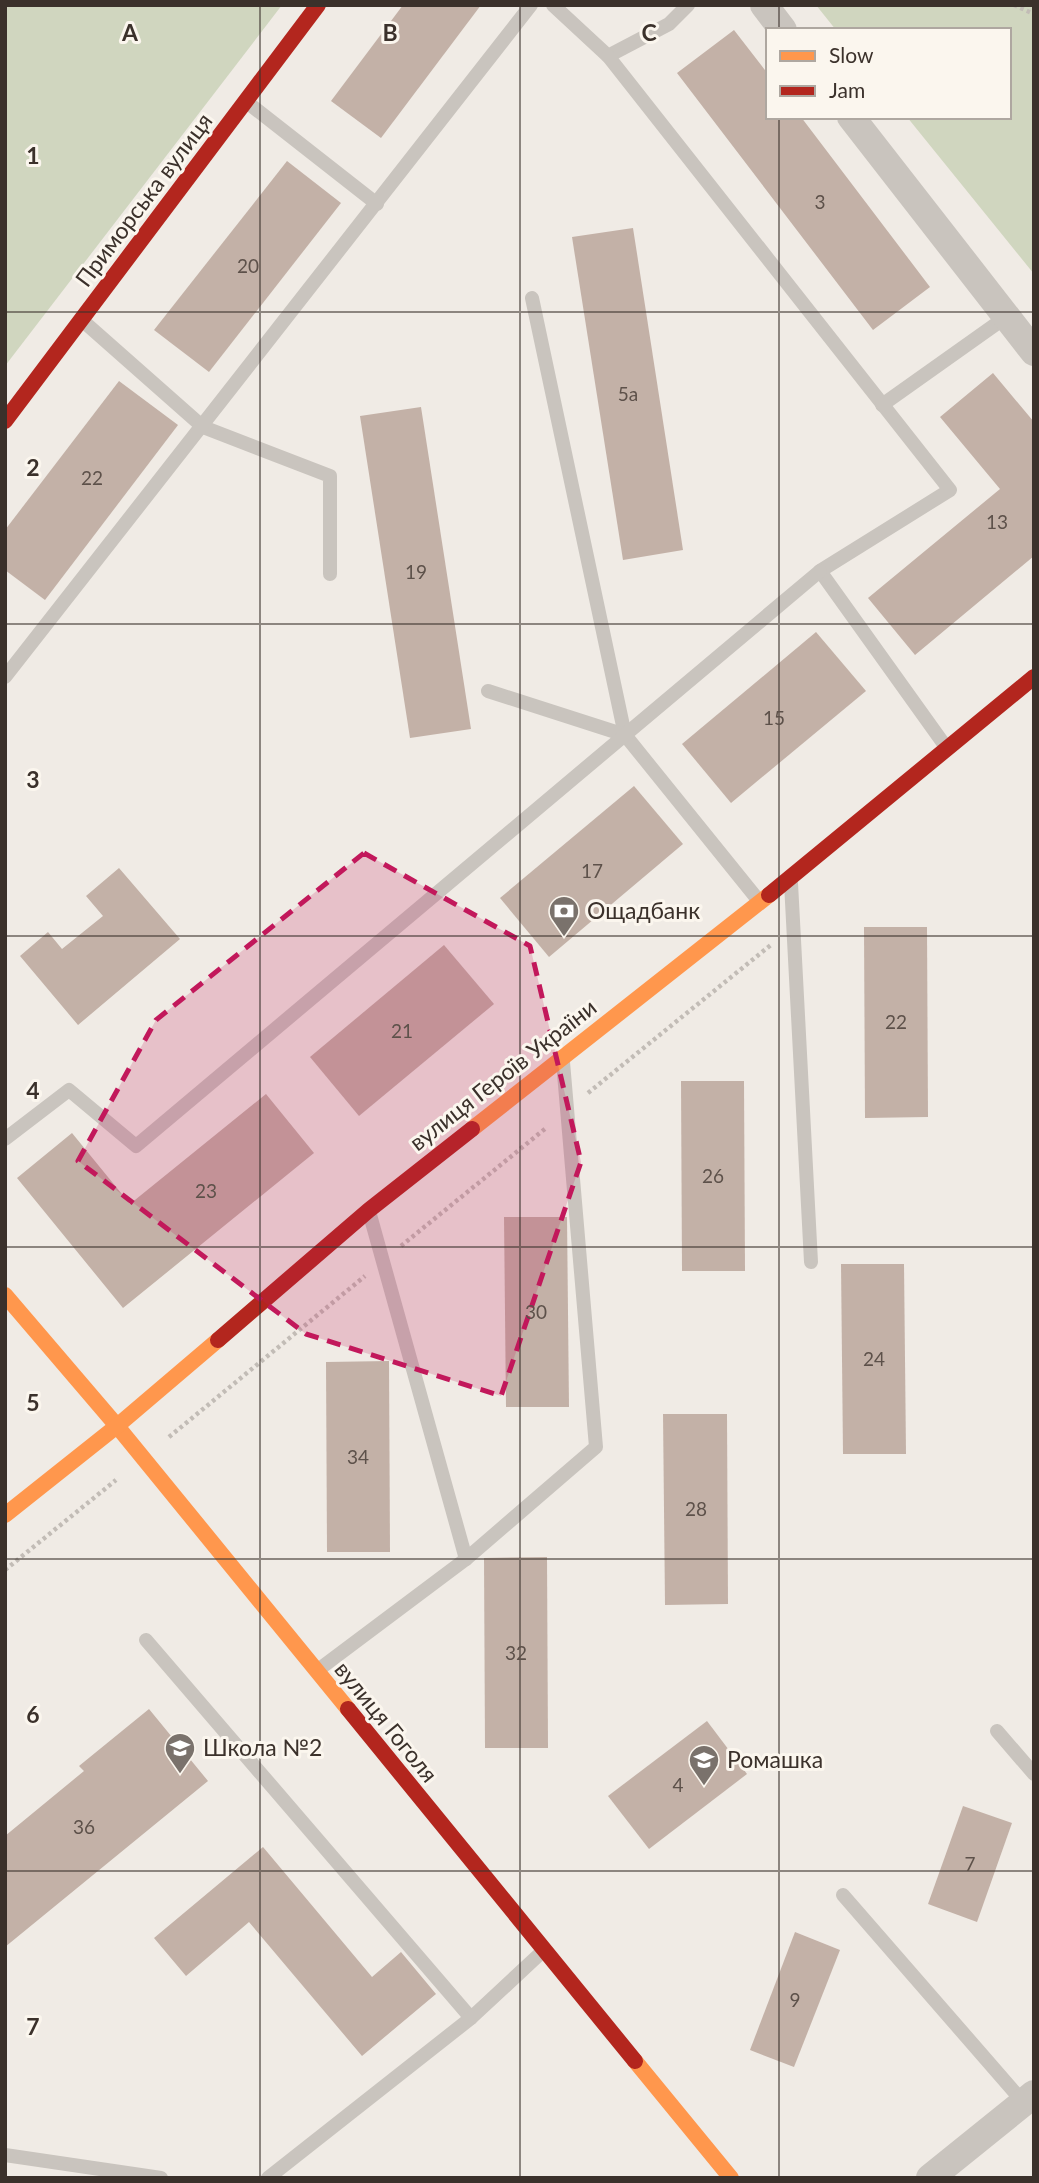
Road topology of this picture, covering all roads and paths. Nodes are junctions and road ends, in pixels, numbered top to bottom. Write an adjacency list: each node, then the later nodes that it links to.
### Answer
1 (318, 5): 10 (street, Приморська вулиця)
2 (531, 5): 12 (lane)
3 (553, 5): 9 (lane)
4 (688, 5): 9 (lane)
5 (764, 5): 8 (street)
6 (1014, 5): 7 (path)
7 (1034, 14)
8 (781, 28)
9 (608, 55): 17 (lane)
10 (246, 103): 12 (lane); 15 (street, Приморська вулиця)
11 (853, 119): 14 (street)
12 (377, 204): 19 (lane)
13 (532, 298): 25 (lane)
14 (1006, 317): 16 (street); 17 (lane)
15 (81, 320): 18 (street, Приморська вулиця); 19 (lane)
16 (1034, 352)
17 (882, 405): 20 (lane)
18 (5, 421)
19 (203, 427): 21 (lane); 22 (lane)
20 (820, 571): 25 (lane); 26 (lane)
21 (330, 574)
22 (5, 677)
23 (1034, 677): 26 (street, вулиця Героїв України)
24 (488, 691): 25 (lane)
25 (625, 735): 28 (lane); 32 (lane)
26 (947, 750): 27 (street, вулиця Героїв України)
27 (791, 878): 28 (street, вулиця Героїв України); 29 (lane)
28 (760, 902): 30 (street, вулиця Героїв України)
29 (794, 926): 31 (path); 35 (lane)
30 (563, 1057): 31 (lane); 33 (street, вулиця Героїв України)
31 (567, 1111): 34 (path); 40 (lane)
32 (5, 1139)
33 (369, 1210): 34 (lane); 37 (street, вулиця Героїв України)
34 (383, 1261): 38 (path); 40 (lane)
35 (811, 1262)
36 (5, 1296): 37 (street, вулиця Гоголя)
37 (117, 1426): 38 (street, вулиця Гоголя); 39 (street, вулиця Героїв України)
38 (143, 1458): 41 (path); 43 (street, вулиця Гоголя)
39 (5, 1515)
40 (466, 1559): 43 (lane)
41 (5, 1570)
42 (146, 1640): 48 (lane)
43 (316, 1672): 47 (street, вулиця Гоголя)
44 (997, 1731): 45 (lane)
45 (1034, 1774)
46 (843, 1895): 49 (lane)
47 (544, 1950): 48 (lane); 53 (street, вулиця Гоголя)
48 (471, 2018): 52 (lane)
49 (1029, 2098): 54 (street)
50 (5, 2155): 51 (lane)
51 (161, 2178)
52 (268, 2178)
53 (731, 2178)
54 (930, 2178)

